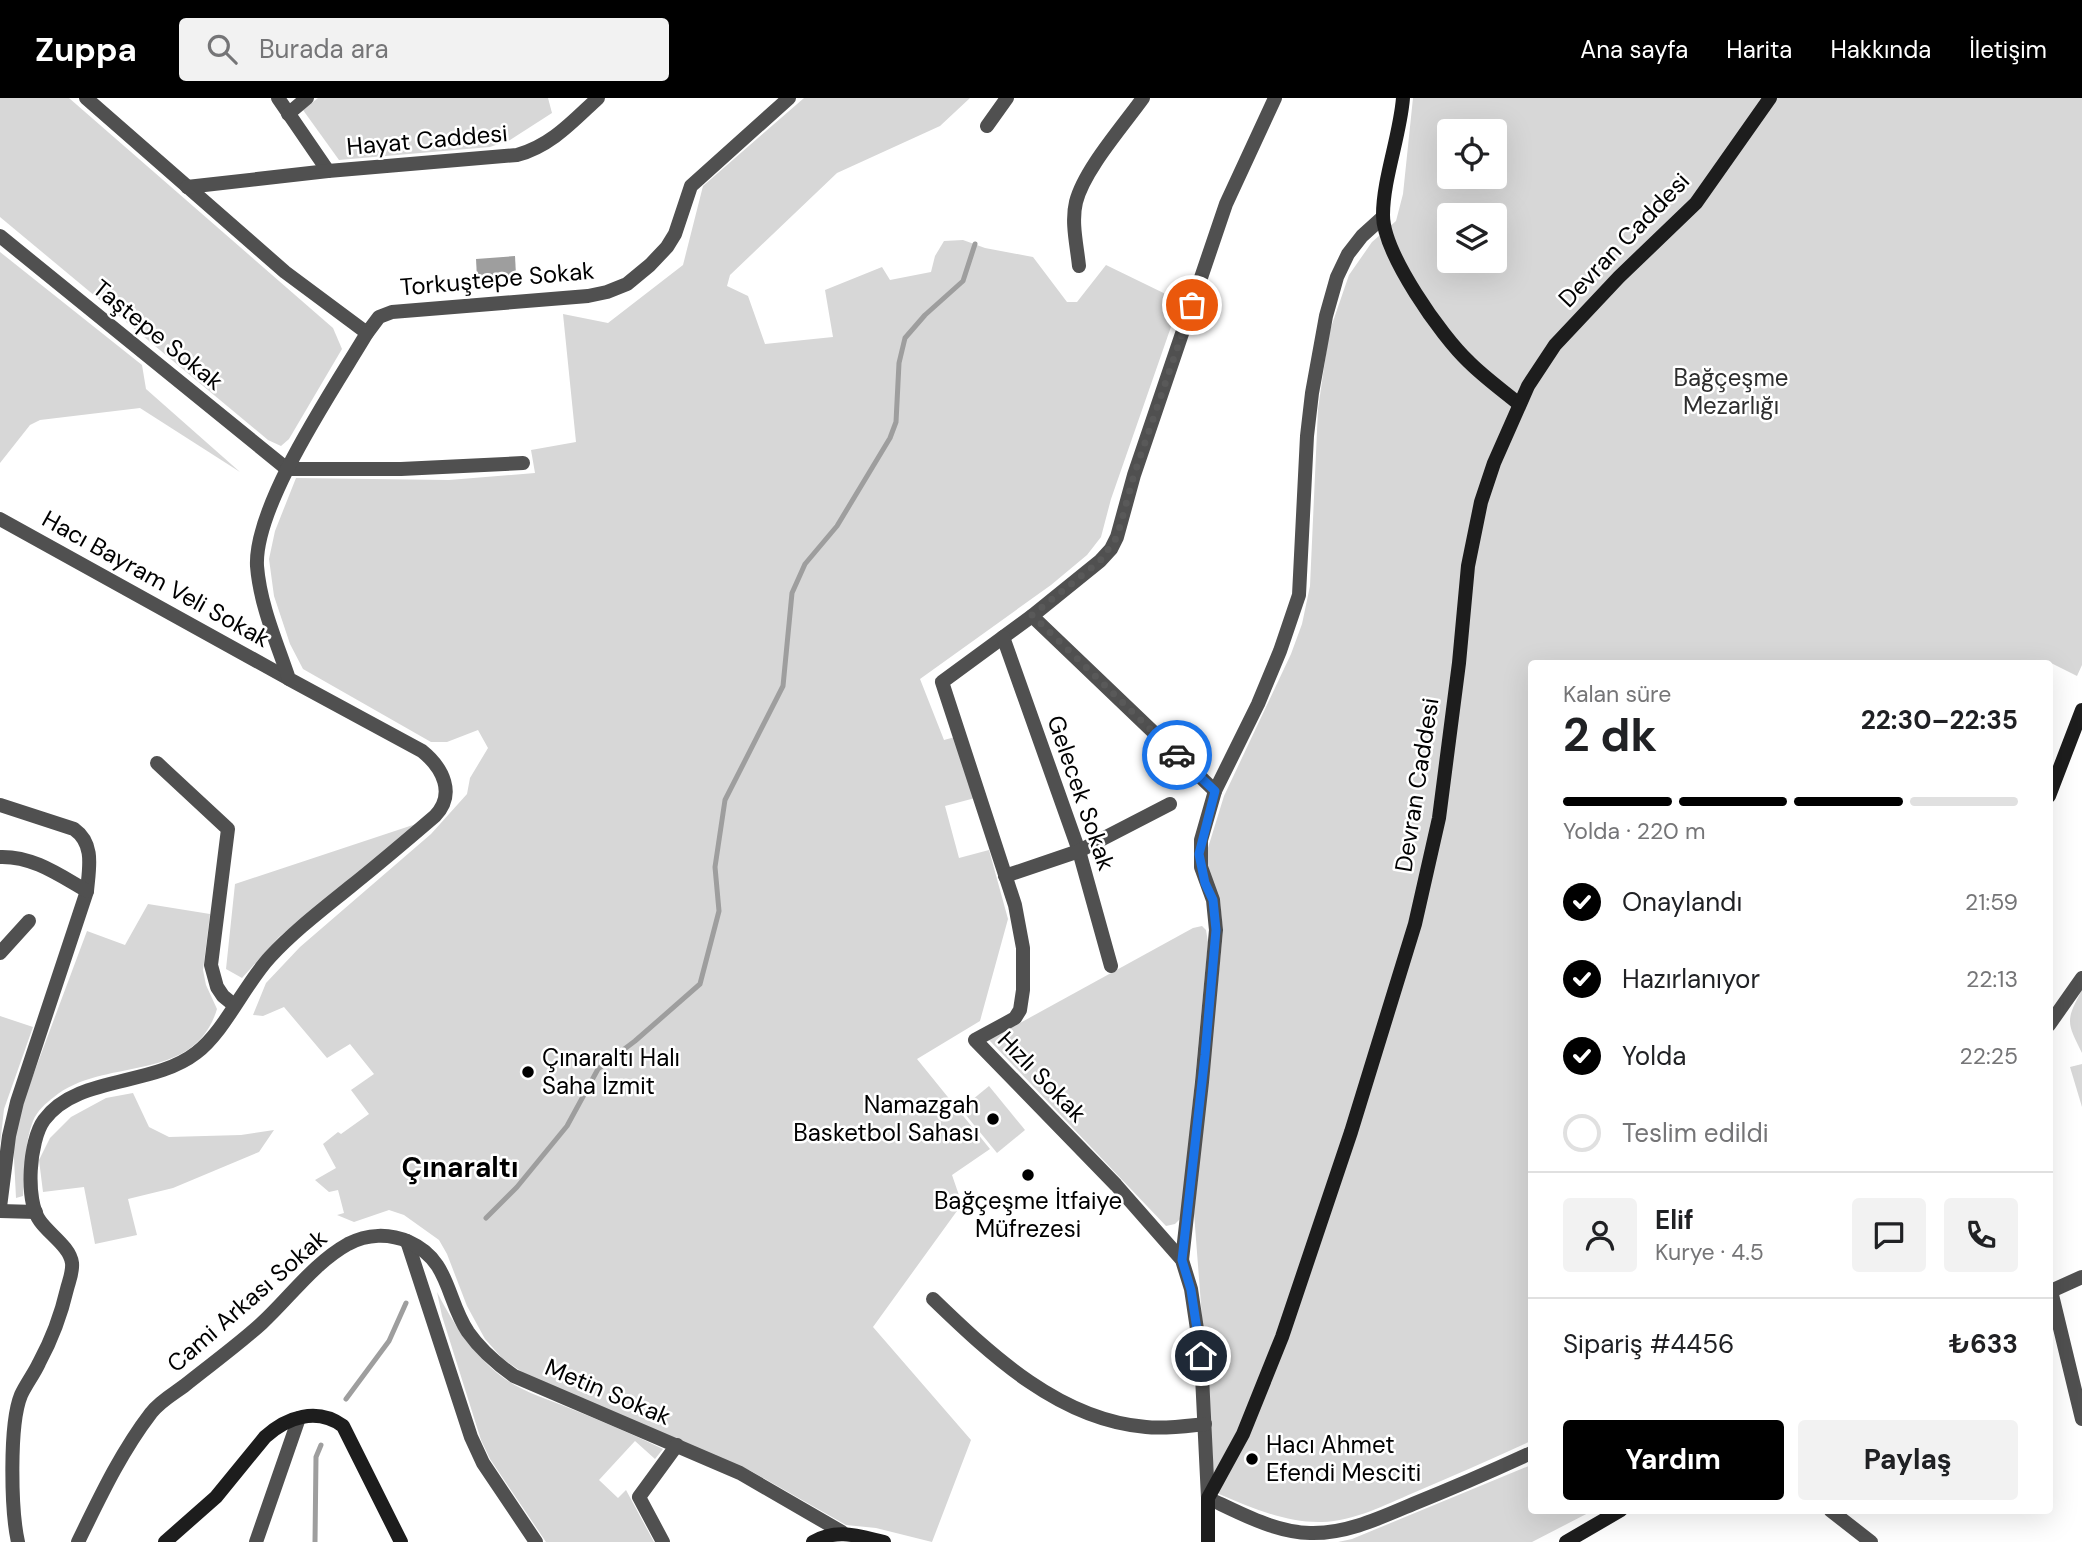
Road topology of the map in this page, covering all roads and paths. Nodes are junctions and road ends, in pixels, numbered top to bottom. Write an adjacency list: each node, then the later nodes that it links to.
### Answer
1 (86, 98): 14 (street)
2 (278, 98): 11 (street, Hayat Caddesi)
3 (307, 98): 11 (street)
4 (598, 98): 13 (street, Hayat Caddesi)
5 (789, 98): 18 (street, Torkuştepe Sokak)
6 (1007, 98): 12 (street)
7 (1143, 98): 17 (street)
8 (1275, 98): 23 (street)
9 (1403, 98): 15 (main road)
10 (1770, 98): 19 (main road, Devran Caddesi)
11 (288, 114): 13 (street, Hayat Caddesi)
12 (987, 126)
13 (328, 171): 14 (street)
14 (187, 187): 18 (street)
15 (1383, 217): 19 (main road); 29 (street)
16 (0, 236): 21 (street, Taştepe Sokak)
17 (1079, 266)
18 (367, 333): 21 (street, Hacı Bayram Veli Sokak)
19 (1519, 404): 55 (main road, Devran Caddesi)
20 (523, 463): 21 (street)
21 (287, 469): 25 (street, Hacı Bayram Veli Sokak)
22 (0, 520): 25 (street, Hacı Bayram Veli Sokak)
23 (1032, 615): 24 (street); 29 (street)
24 (1003, 637): 32 (street, Gelecek Sokak); 34 (street, Hızlı Sokak)
25 (289, 679): 40 (street, Hacı Bayram Veli Sokak)
26 (2082, 710): 28 (main road)
27 (157, 762): 40 (street)
28 (2053, 786)
29 (1215, 791): 45 (street)
30 (1170, 804): 32 (street)
31 (0, 805): 35 (street)
32 (1079, 851): 34 (street); 38 (street, Gelecek Sokak)
33 (0, 857): 35 (street)
34 (1005, 876): 45 (street, Hızlı Sokak)
35 (87, 891): 42 (street)
36 (29, 921): 37 (street)
37 (0, 953)
38 (1111, 966)
39 (2082, 978): 41 (street)
40 (234, 1005): 43 (street, Hacı Bayram Veli Sokak)
41 (2053, 1019)
42 (0, 1209): 43 (street)
43 (36, 1212): 59 (street, Hacı Bayram Veli Sokak)
44 (407, 1241): 53 (street, Metin Sokak); 60 (street, Cami Arkası Sokak); 64 (street)
45 (1182, 1260): 52 (street, Hızlı Sokak)
46 (2082, 1277): 47 (street)
47 (2053, 1290)
48 (933, 1299): 52 (street)
49 (2053, 1303): 51 (street)
50 (299, 1418): 61 (main road); 62 (street); 63 (main road)
51 (2082, 1419)
52 (1206, 1424): 55 (street, Hızlı Sokak)
53 (677, 1445): 58 (street, Metin Sokak); 65 (street)
54 (1528, 1454): 55 (street)
55 (1209, 1498): 68 (main road, Devran Caddesi)
56 (1614, 1514): 69 (main road)
57 (1835, 1514): 70 (street)
58 (842, 1532): 66 (main road); 67 (main road)
59 (18, 1542)
60 (78, 1542)
61 (165, 1542)
62 (256, 1542)
63 (401, 1542)
64 (536, 1542)
65 (663, 1542)
66 (813, 1542)
67 (884, 1542)
68 (1208, 1542)
69 (1566, 1542)
70 (1871, 1542)

